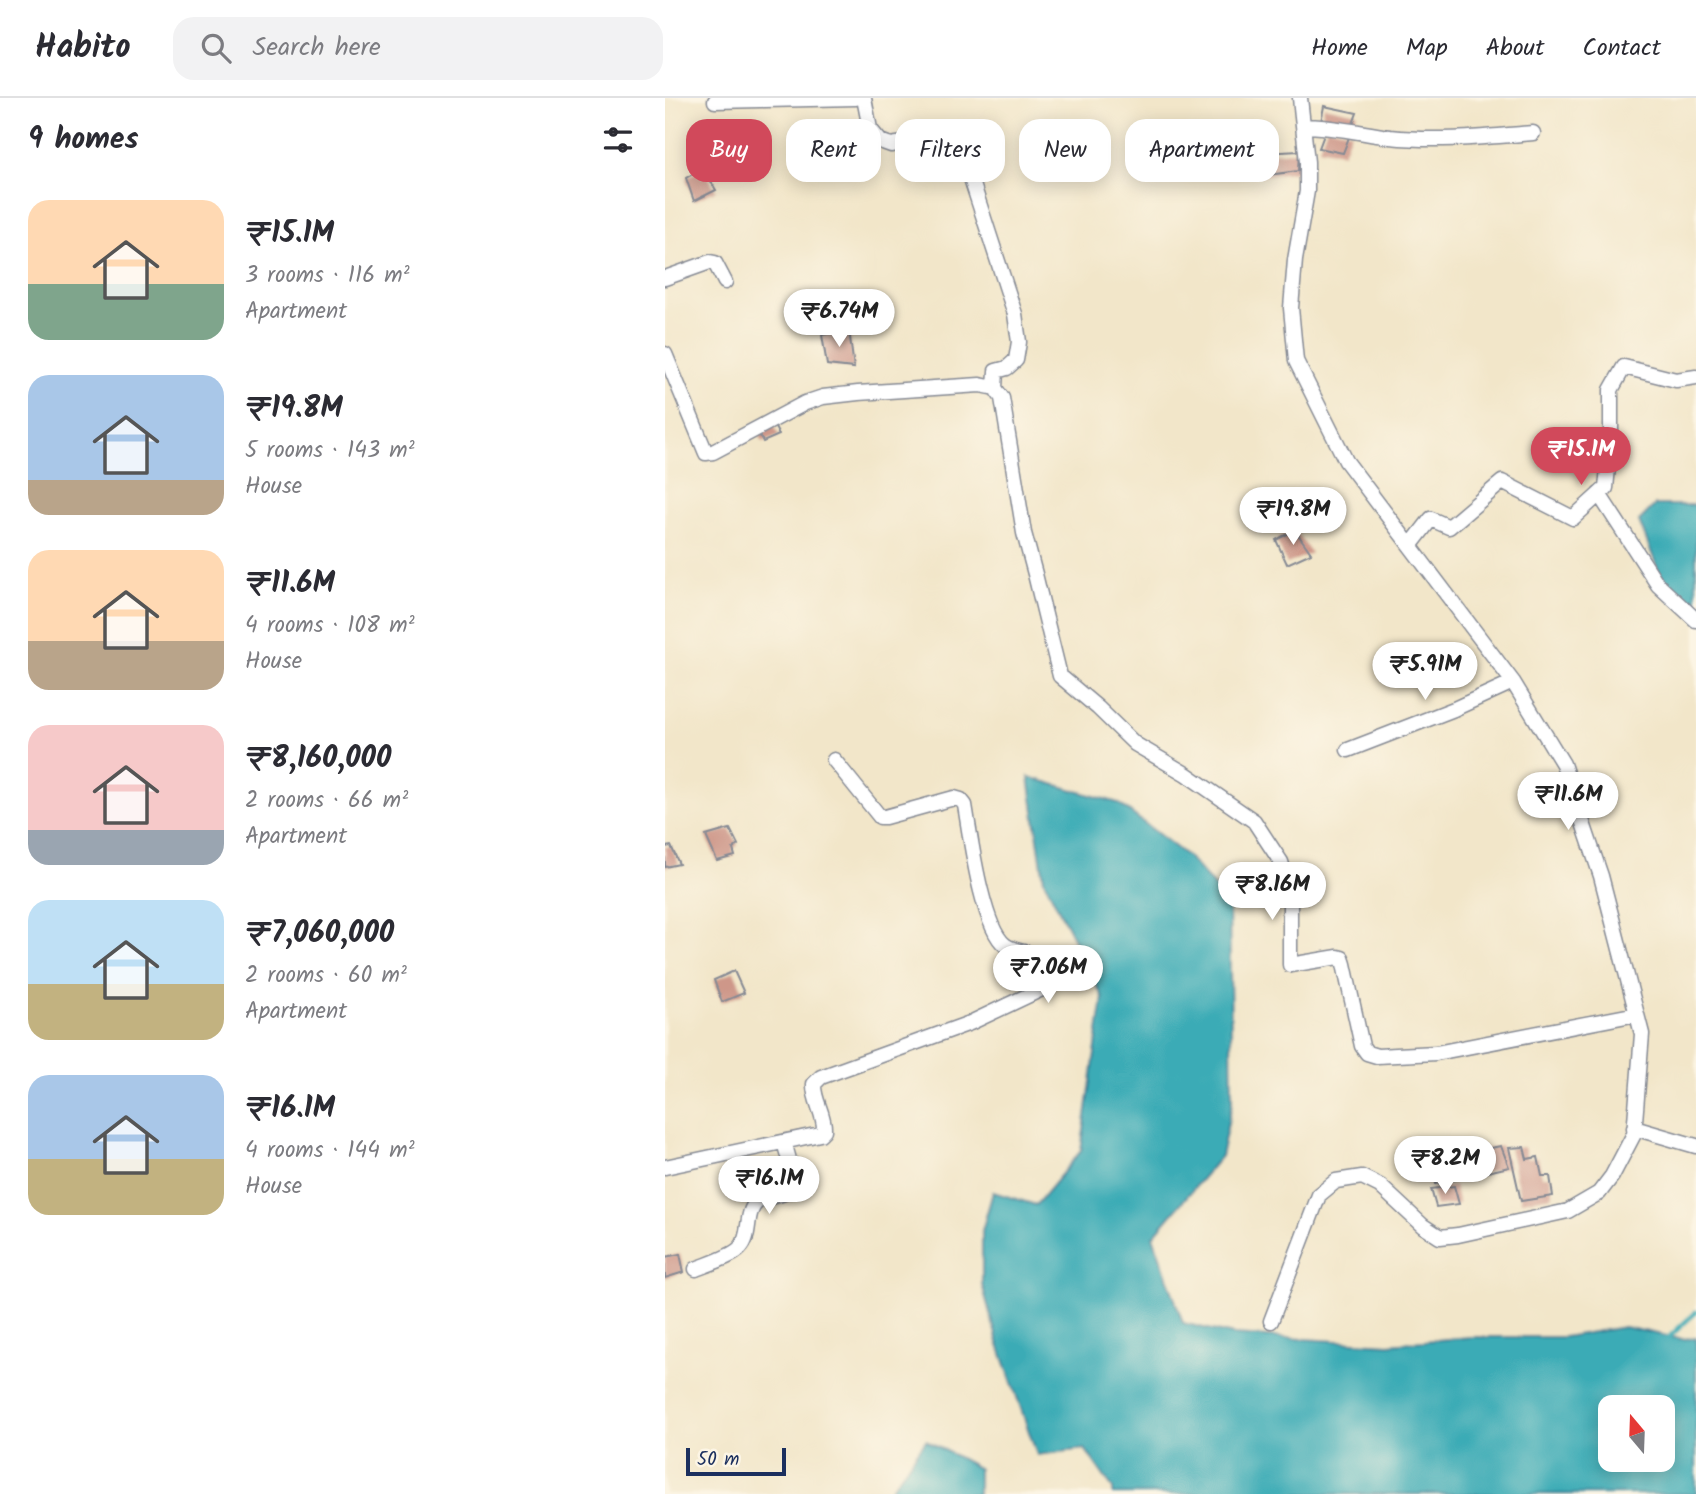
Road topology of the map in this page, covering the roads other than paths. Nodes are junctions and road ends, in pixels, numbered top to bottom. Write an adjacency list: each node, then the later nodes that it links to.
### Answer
1 (856, 98): 4 (street)
2 (864, 98): 11 (street)
3 (1300, 98): 5 (street)
4 (715, 101)
5 (1303, 126): 6 (street); 13 (street)
6 (1533, 133)
7 (665, 278): 8 (street)
8 (725, 282)
9 (665, 354): 11 (street)
10 (1696, 377): 12 (street)
11 (995, 388): 18 (street)
12 (1599, 494): 13 (street); 14 (street)
13 (1410, 545): 15 (street)
14 (1696, 620)
15 (1513, 682): 16 (street); 18 (street)
16 (1348, 750)
17 (834, 760): 20 (street)
18 (1637, 1014): 19 (street)
19 (1634, 1128): 21 (street); 24 (street)
20 (784, 1142): 22 (street); 23 (street)
21 (1696, 1146)
22 (665, 1167)
23 (696, 1269)
24 (1271, 1321)

